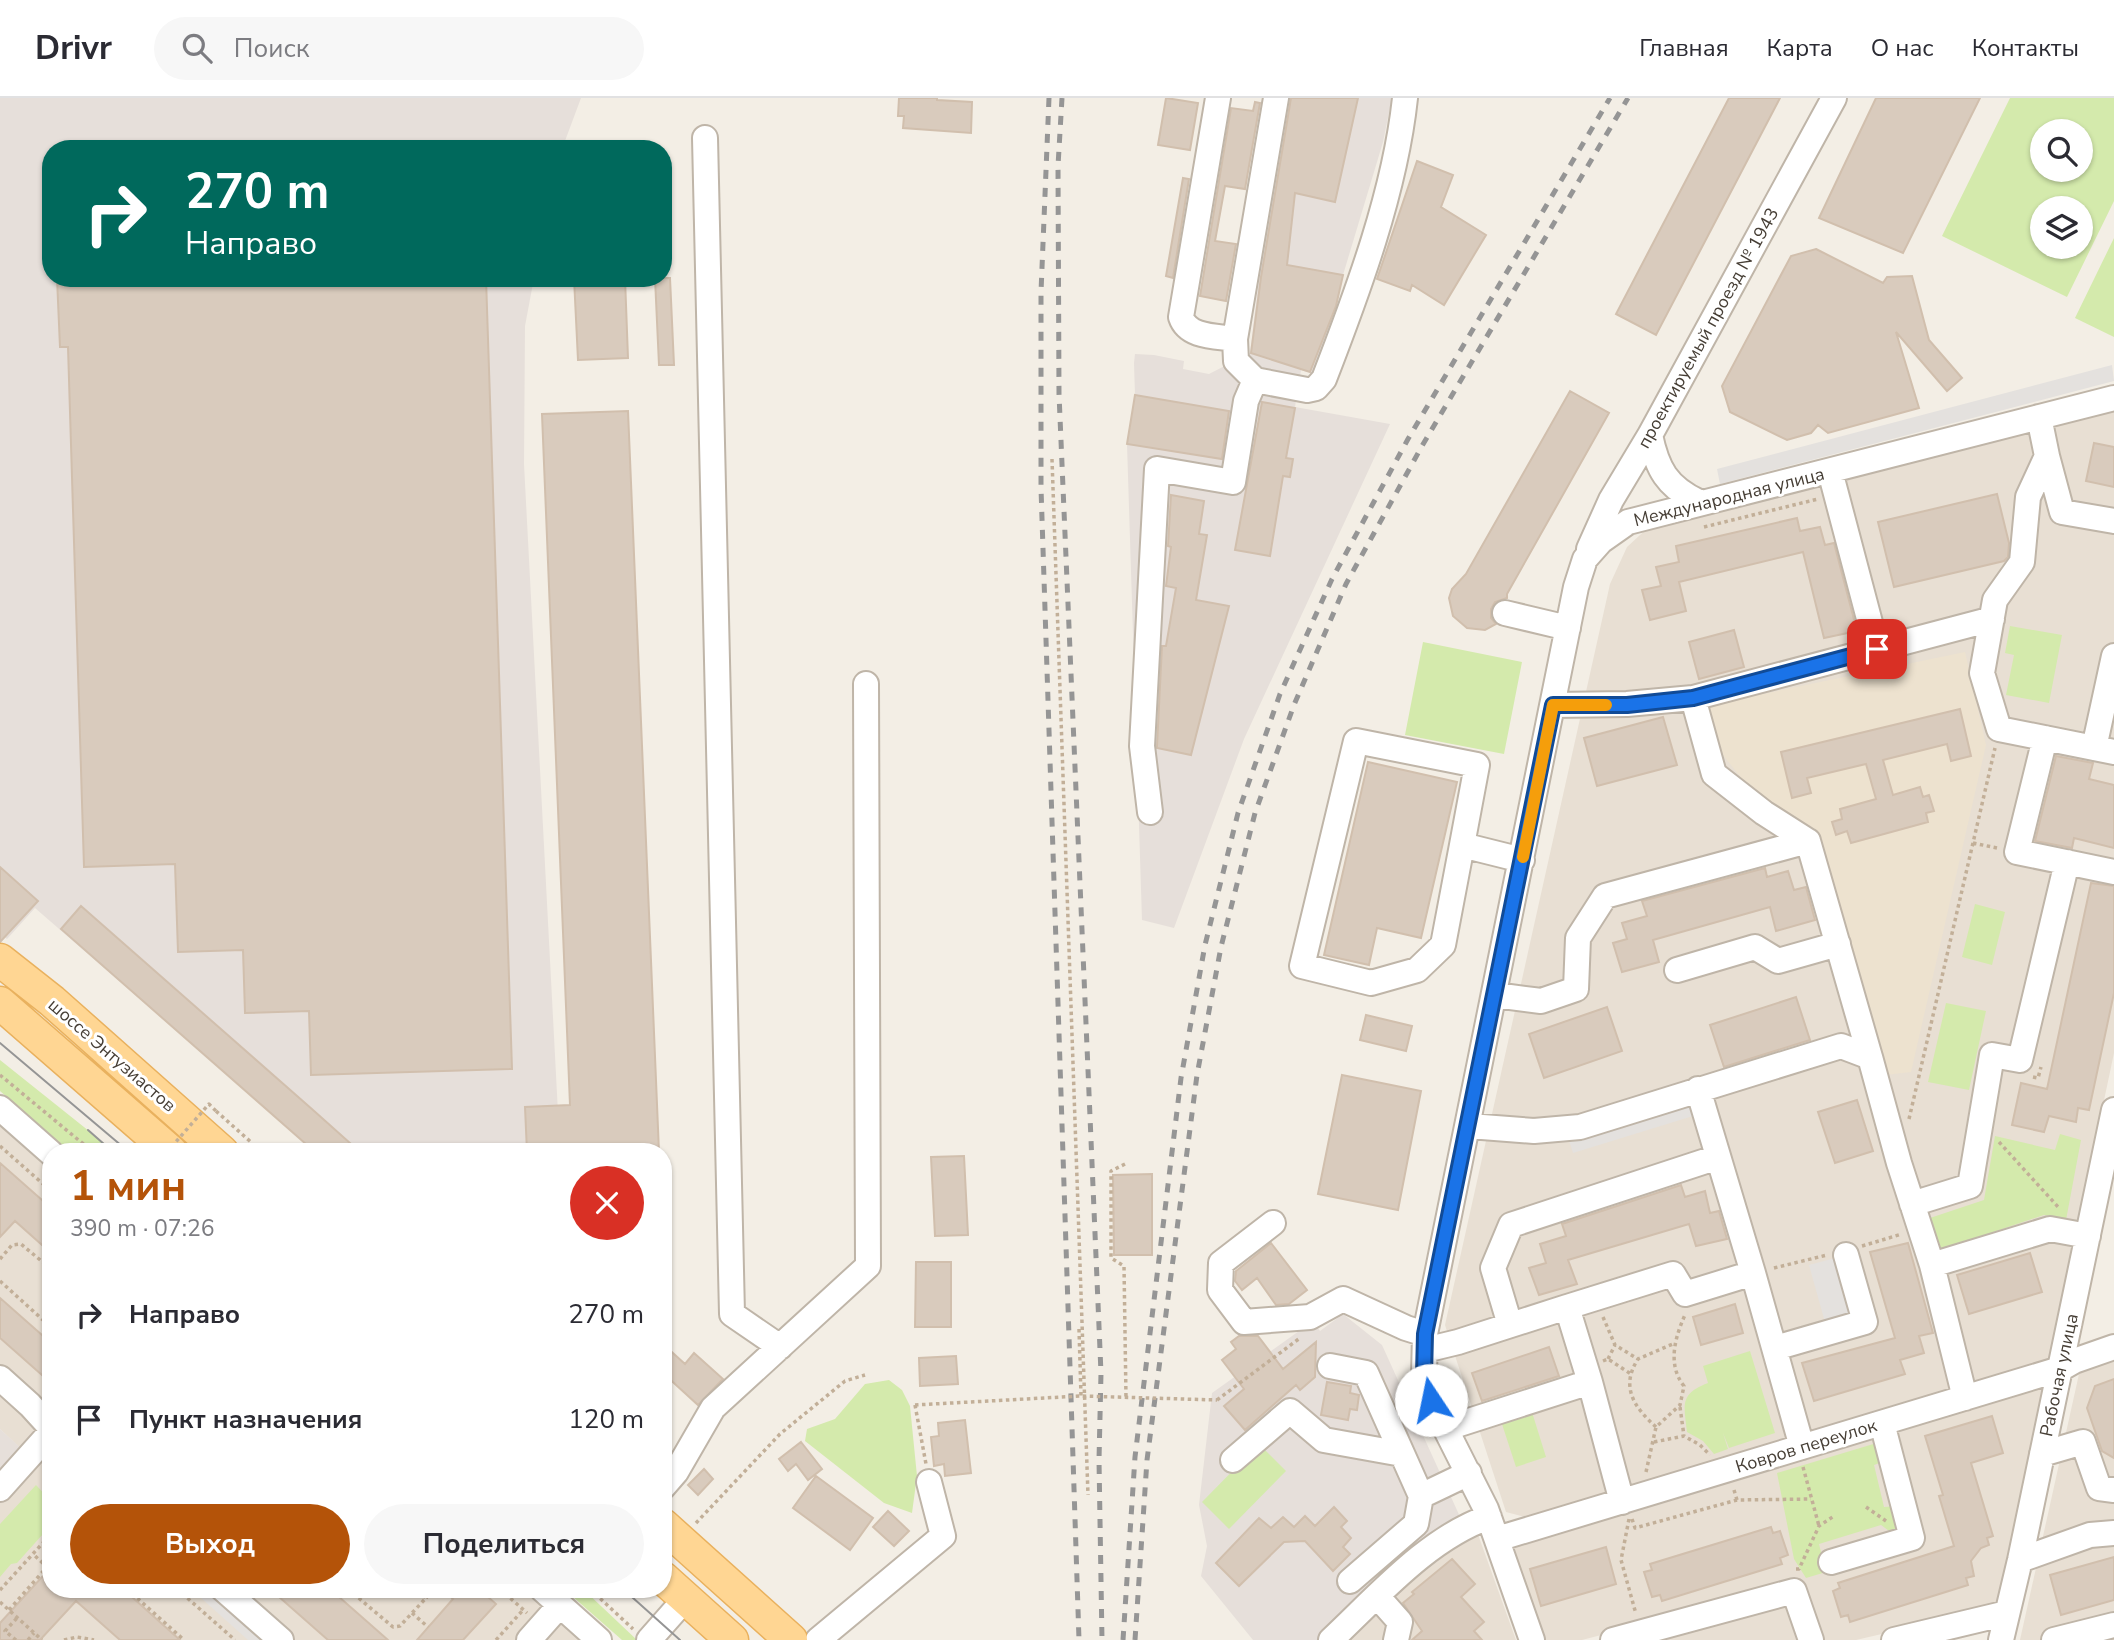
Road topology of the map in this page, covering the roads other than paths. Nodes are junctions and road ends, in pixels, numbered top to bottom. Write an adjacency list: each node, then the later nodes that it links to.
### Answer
1 (1218, 98): 6 (street)
2 (1276, 98): 6 (street)
3 (1405, 98): 7 (street)
4 (1834, 98): 10 (street, проектируемый проезд № 1943)
5 (705, 138): 56 (street)
6 (1235, 340): 7 (street)
7 (1255, 380): 26 (street)
8 (2114, 399): 9 (street, Международная улица)
9 (2039, 417): 11 (street); 12 (street, Международная улица)
10 (1650, 435): 13 (street); 15 (street, проектируемый проезд № 1943)
11 (2047, 456): 14 (street); 17 (street)
12 (1833, 483): 13 (street, Международная улица); 19 (street)
13 (1699, 502): 15 (street, Международная улица)
14 (2114, 521)
15 (1585, 559): 18 (street, Международная улица)
16 (1505, 613): 18 (street)
17 (1992, 619): 19 (street); 24 (street)
18 (1568, 628): 23 (street, Международная улица)
19 (1877, 649): 22 (street)
20 (2114, 656): 25 (street)
21 (866, 684): 56 (street)
22 (1693, 698): 23 (street); 27 (street)
23 (1553, 705): 29 (street, Международная улица)
24 (2045, 738): 25 (street); 30 (street)
25 (2104, 750)
26 (1150, 812)
27 (1808, 841): 32 (street); 35 (street)
28 (1462, 845): 28 (street); 29 (street)
29 (1522, 860): 35 (street, Международная улица)
30 (2067, 862): 31 (street); 47 (street)
31 (2114, 872)
32 (1838, 944): 34 (street); 37 (street)
33 (0, 960): 43 (main road, шоссе Энтузиастов)
34 (1677, 970)
35 (1495, 995): 41 (street, Международная улица)
36 (0, 1003): 42 (main road, шоссе Энтузиастов)
37 (1871, 1057): 38 (street); 47 (street)
38 (1698, 1089): 41 (street); 45 (street)
39 (0, 1108): 44 (street)
40 (2114, 1110): 46 (street, Рабочая улица)
41 (1469, 1126): 55 (street, Международная улица)
42 (159, 1143)
43 (212, 1143)
44 (42, 1145)
45 (1718, 1157): 52 (street); 54 (street)
46 (2107, 1174): 49 (street, Рабочая улица)
47 (1912, 1204): 51 (street)
48 (1273, 1223): 55 (street)
49 (2088, 1236): 51 (street); 60 (street, Рабочая улица)
50 (1846, 1255): 58 (street)
51 (1932, 1265): 63 (street)
52 (1753, 1273): 53 (street); 58 (street)
53 (1567, 1307): 54 (street); 62 (street)
54 (1510, 1325): 55 (street)
55 (1425, 1342): 66 (street, Международная улица)
56 (780, 1347): 73 (street)
57 (2114, 1347): 60 (street, Ковров переулок)
58 (1775, 1348): 69 (street)
59 (1330, 1366): 68 (street)
60 (2060, 1368): 63 (street, Ковров переулок); 70 (street, Рабочая улица)
61 (0, 1378): 64 (street)
62 (1590, 1382): 66 (street); 78 (street)
63 (1965, 1398): 65 (street, Ковров переулок)
64 (42, 1419)
65 (1882, 1423): 69 (street, Ковров переулок); 83 (street)
66 (1447, 1428): 72 (street, Международная улица)
67 (42, 1440): 75 (street)
68 (1402, 1454): 71 (street); 77 (street)
69 (1801, 1454): 78 (street, Ковров переулок)
70 (2042, 1454): 76 (street); 82 (street, Рабочая улица)
71 (1233, 1460)
72 (1469, 1473): 77 (street); 79 (street, Международная улица)
73 (672, 1477)
74 (929, 1482): 100 (street)
75 (0, 1489)
76 (2114, 1490)
77 (1421, 1496): 84 (street)
78 (1622, 1502): 79 (street, Ковров переулок)
79 (1493, 1528): 86 (street, Ковров переулок); 94 (street, Международная улица)
80 (672, 1533): 99 (main road)
81 (2114, 1533): 82 (street)
82 (2020, 1560): 91 (street, Рабочая улица)
83 (1831, 1562)
84 (1350, 1581)
85 (674, 1588): 98 (main road)
86 (1377, 1596): 101 (street, Ковров переулок); 102 (street)
87 (233, 1598): 95 (street)
88 (550, 1598): 96 (street)
89 (552, 1598): 97 (street)
90 (667, 1598): 93 (street)
91 (2007, 1613): 105 (street); 106 (street, Рабочая улица)
92 (2114, 1625): 107 (street)
93 (642, 1636)
94 (1526, 1638)
95 (281, 1640)
96 (529, 1640)
97 (599, 1640)
98 (732, 1640)
99 (791, 1640)
100 (818, 1640)
101 (1331, 1640)
102 (1396, 1640)
103 (1613, 1640): 104 (street)
104 (1811, 1640)
105 (1894, 1640)
106 (2001, 1640)
107 (2054, 1640)

